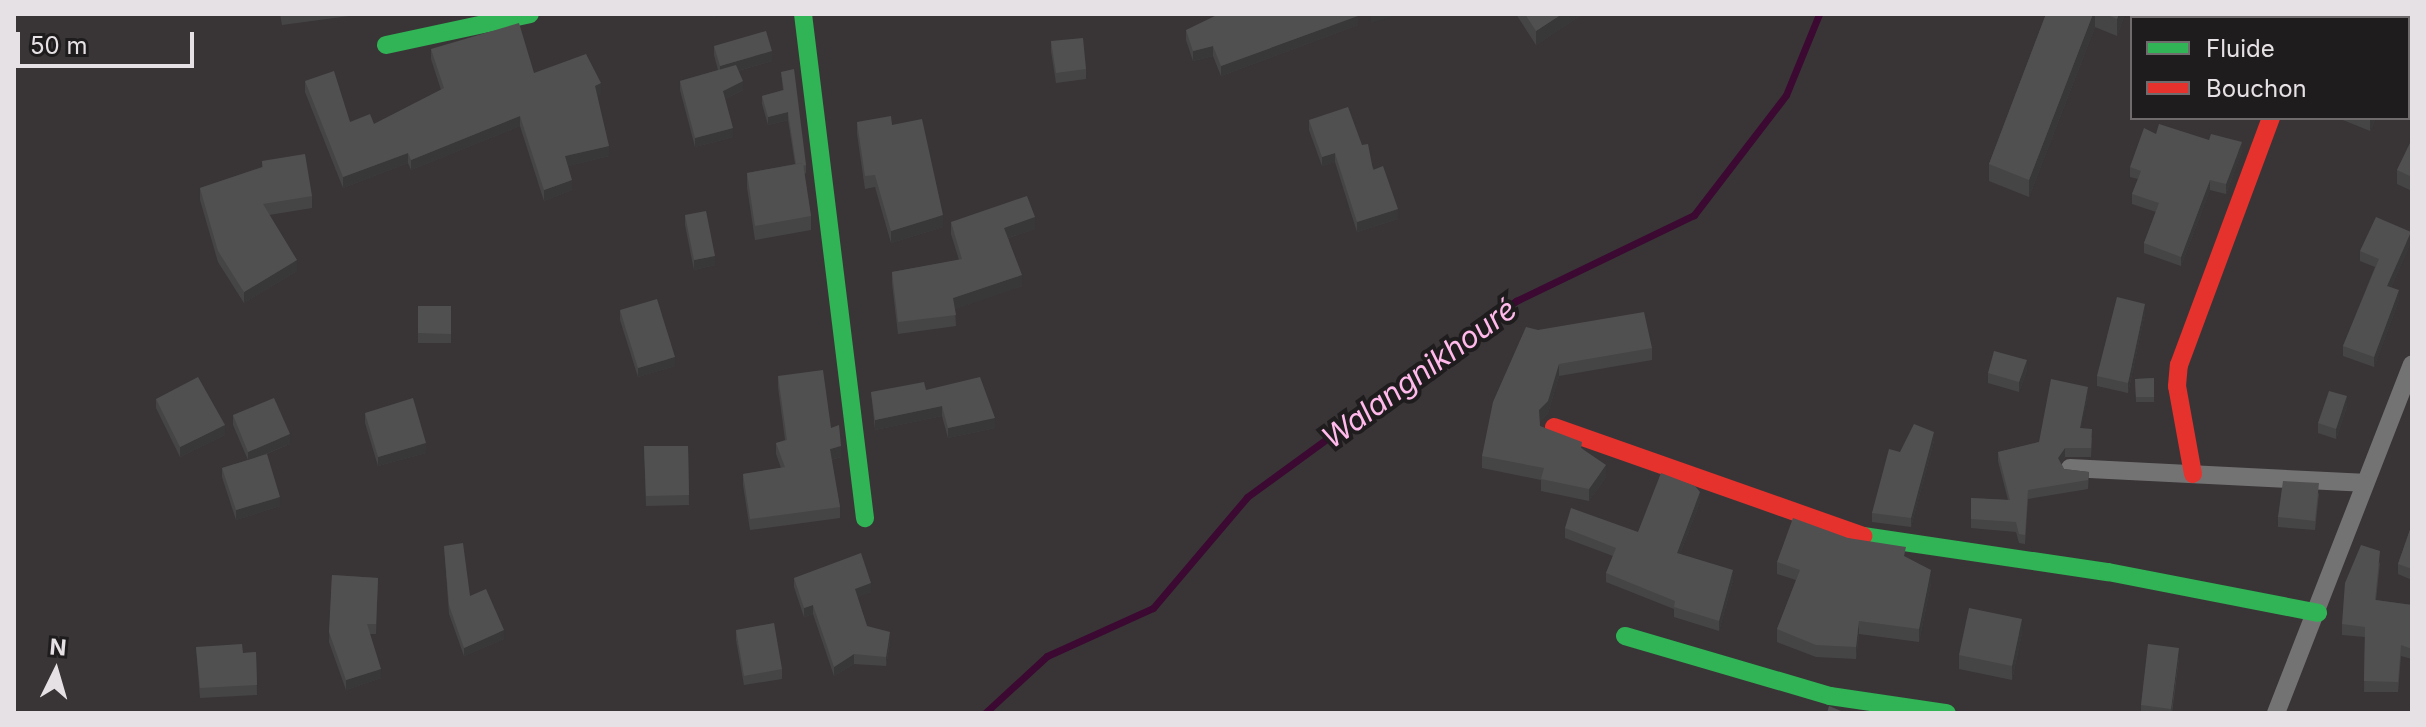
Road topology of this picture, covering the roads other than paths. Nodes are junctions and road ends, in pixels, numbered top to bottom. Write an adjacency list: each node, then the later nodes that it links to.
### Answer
1 (530, 14): 3 (street)
2 (803, 14): 10 (street)
3 (386, 45)
4 (2270, 120): 8 (street)
5 (2412, 365): 9 (street)
6 (1554, 427): 11 (street)
7 (2070, 468): 8 (street)
8 (2193, 474): 9 (street)
9 (2363, 483): 11 (street)
10 (865, 518)
11 (2318, 613): 14 (street)
12 (1625, 636): 13 (street)
13 (1947, 713)
14 (2276, 713)

